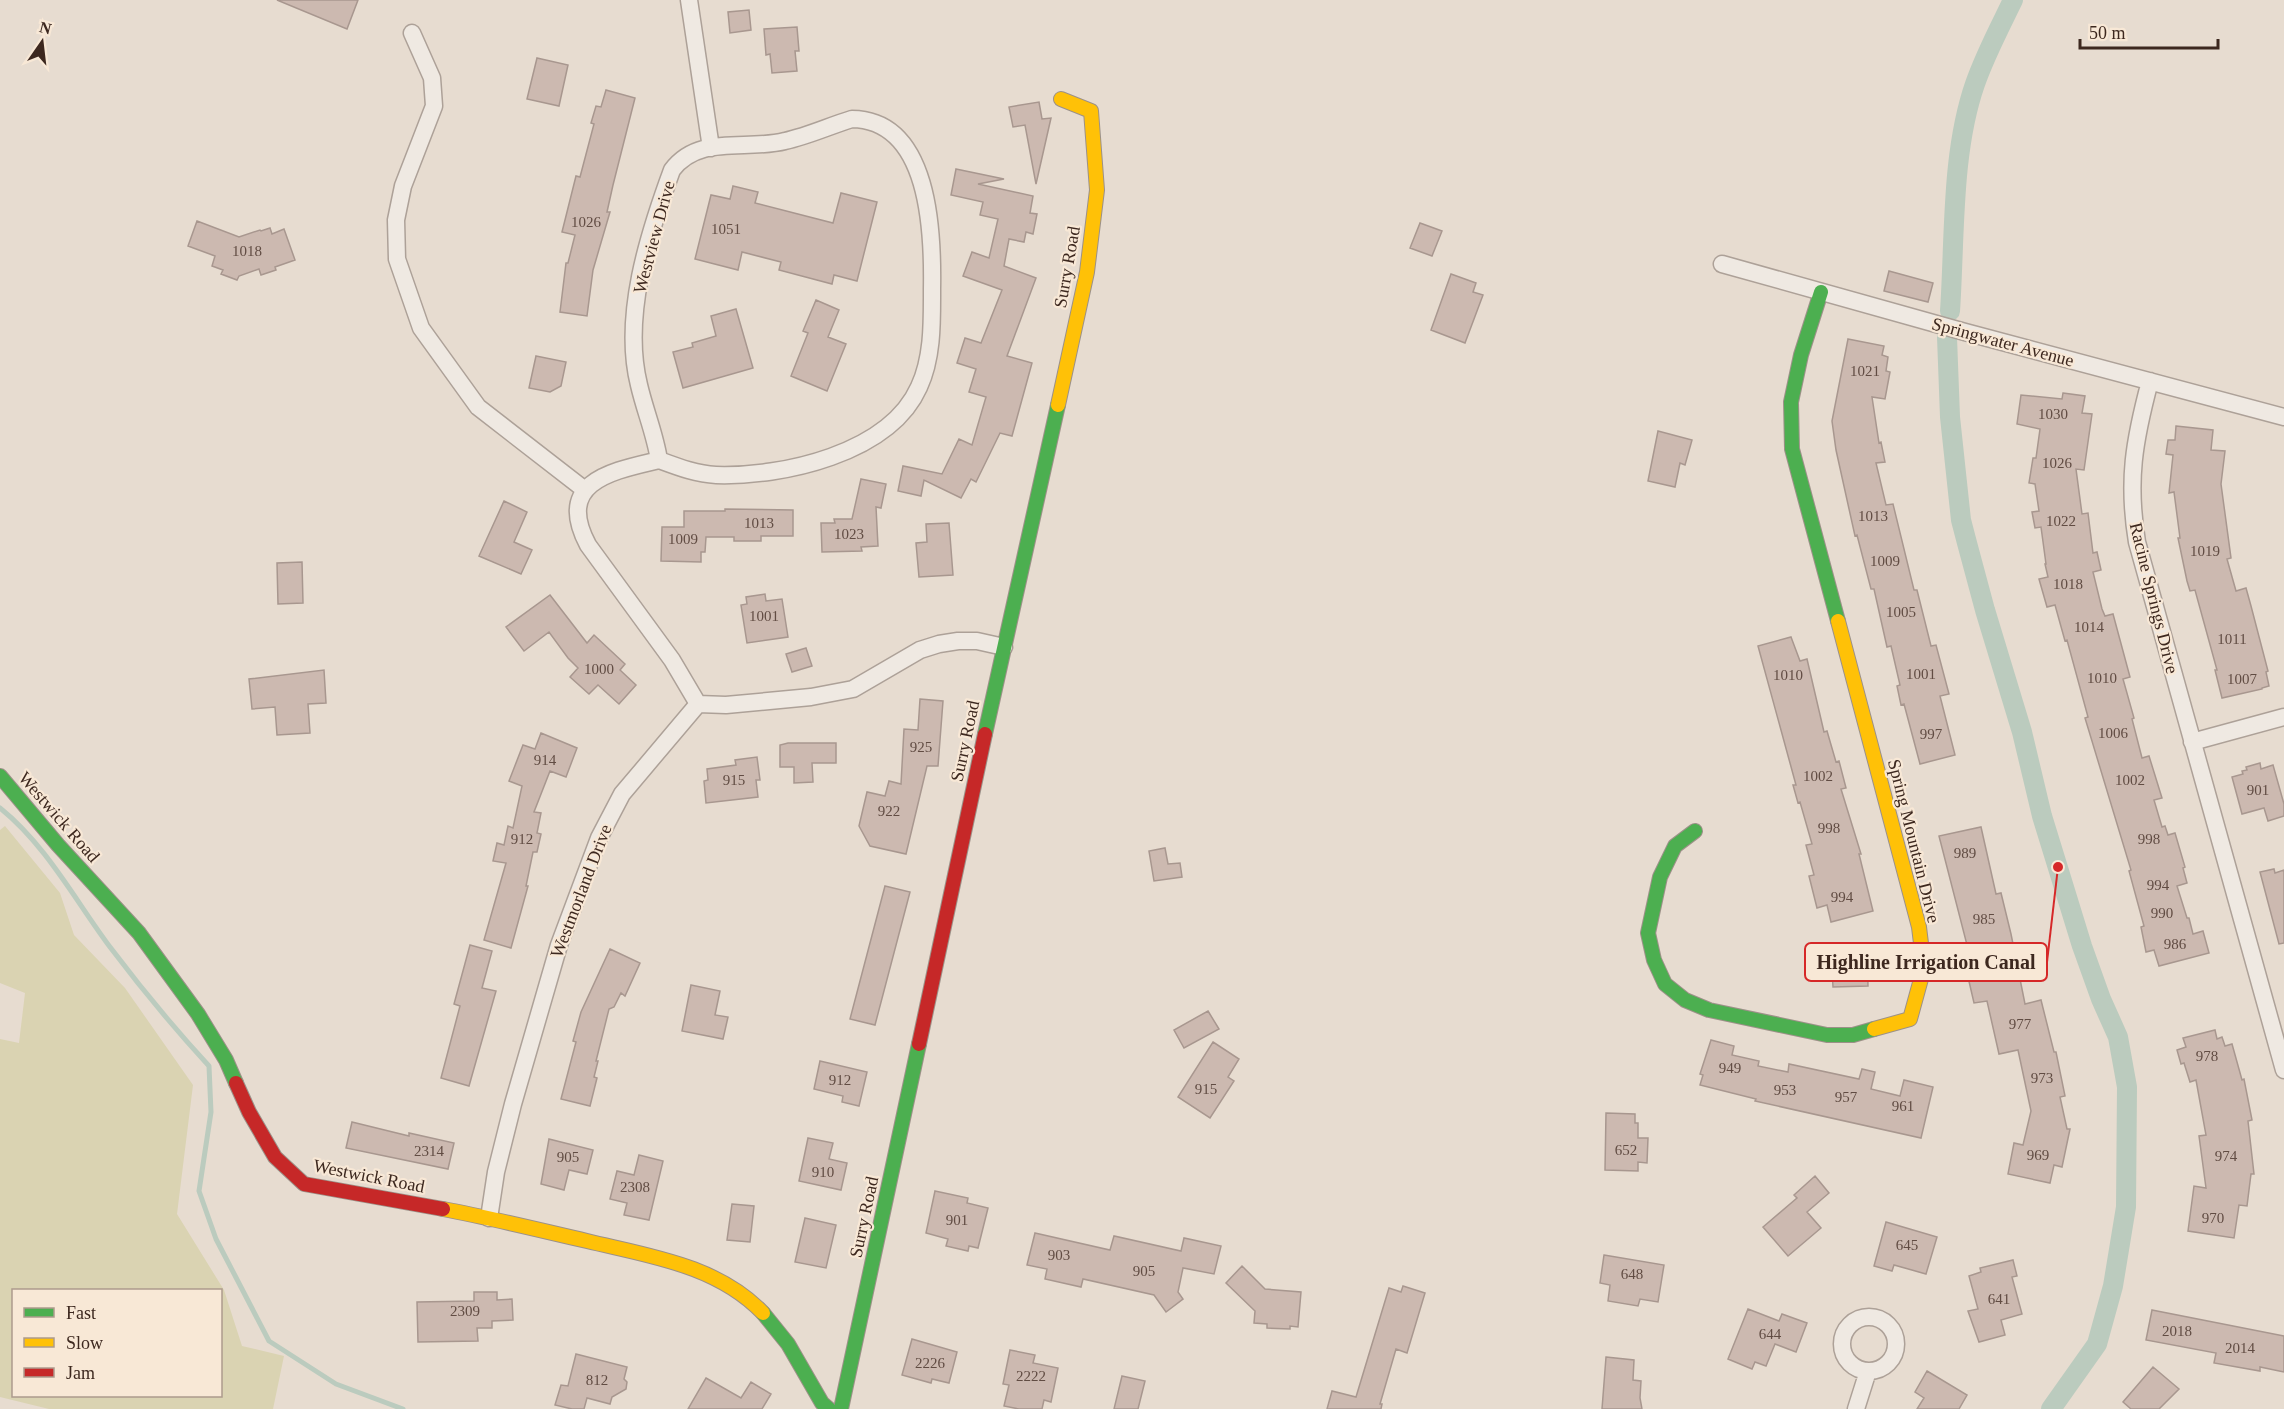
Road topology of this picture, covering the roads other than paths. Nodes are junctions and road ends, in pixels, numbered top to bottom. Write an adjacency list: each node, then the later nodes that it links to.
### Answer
1 (689, 0): 4 (street)
2 (412, 33): 10 (street)
3 (1061, 99): 11 (street, Surry Road)
4 (711, 148): 9 (street, Westview Drive); 9 (street, Westview Drive)
5 (1722, 264): 6 (street, Springwater Avenue)
6 (1821, 292): 7 (street, Springwater Avenue); 16 (street, Spring Mountain Drive)
7 (2150, 381): 8 (street, Springwater Avenue); 14 (street, Racine Springs Drive)
8 (2284, 417)
9 (659, 460): 10 (street)
10 (585, 490): 12 (street)
11 (1004, 647): 12 (street); 21 (street, Surry Road)
12 (698, 704): 18 (street, Westmorland Drive)
13 (2284, 717): 14 (street)
14 (2192, 742): 17 (street, Racine Springs Drive)
15 (0, 776): 18 (street, Westwick Road)
16 (1695, 831)
17 (2284, 1070)
18 (489, 1218): 20 (street, Westwick Road)
19 (1868, 1371): 22 (street)
20 (829, 1409)
21 (841, 1409)
22 (1856, 1409)

